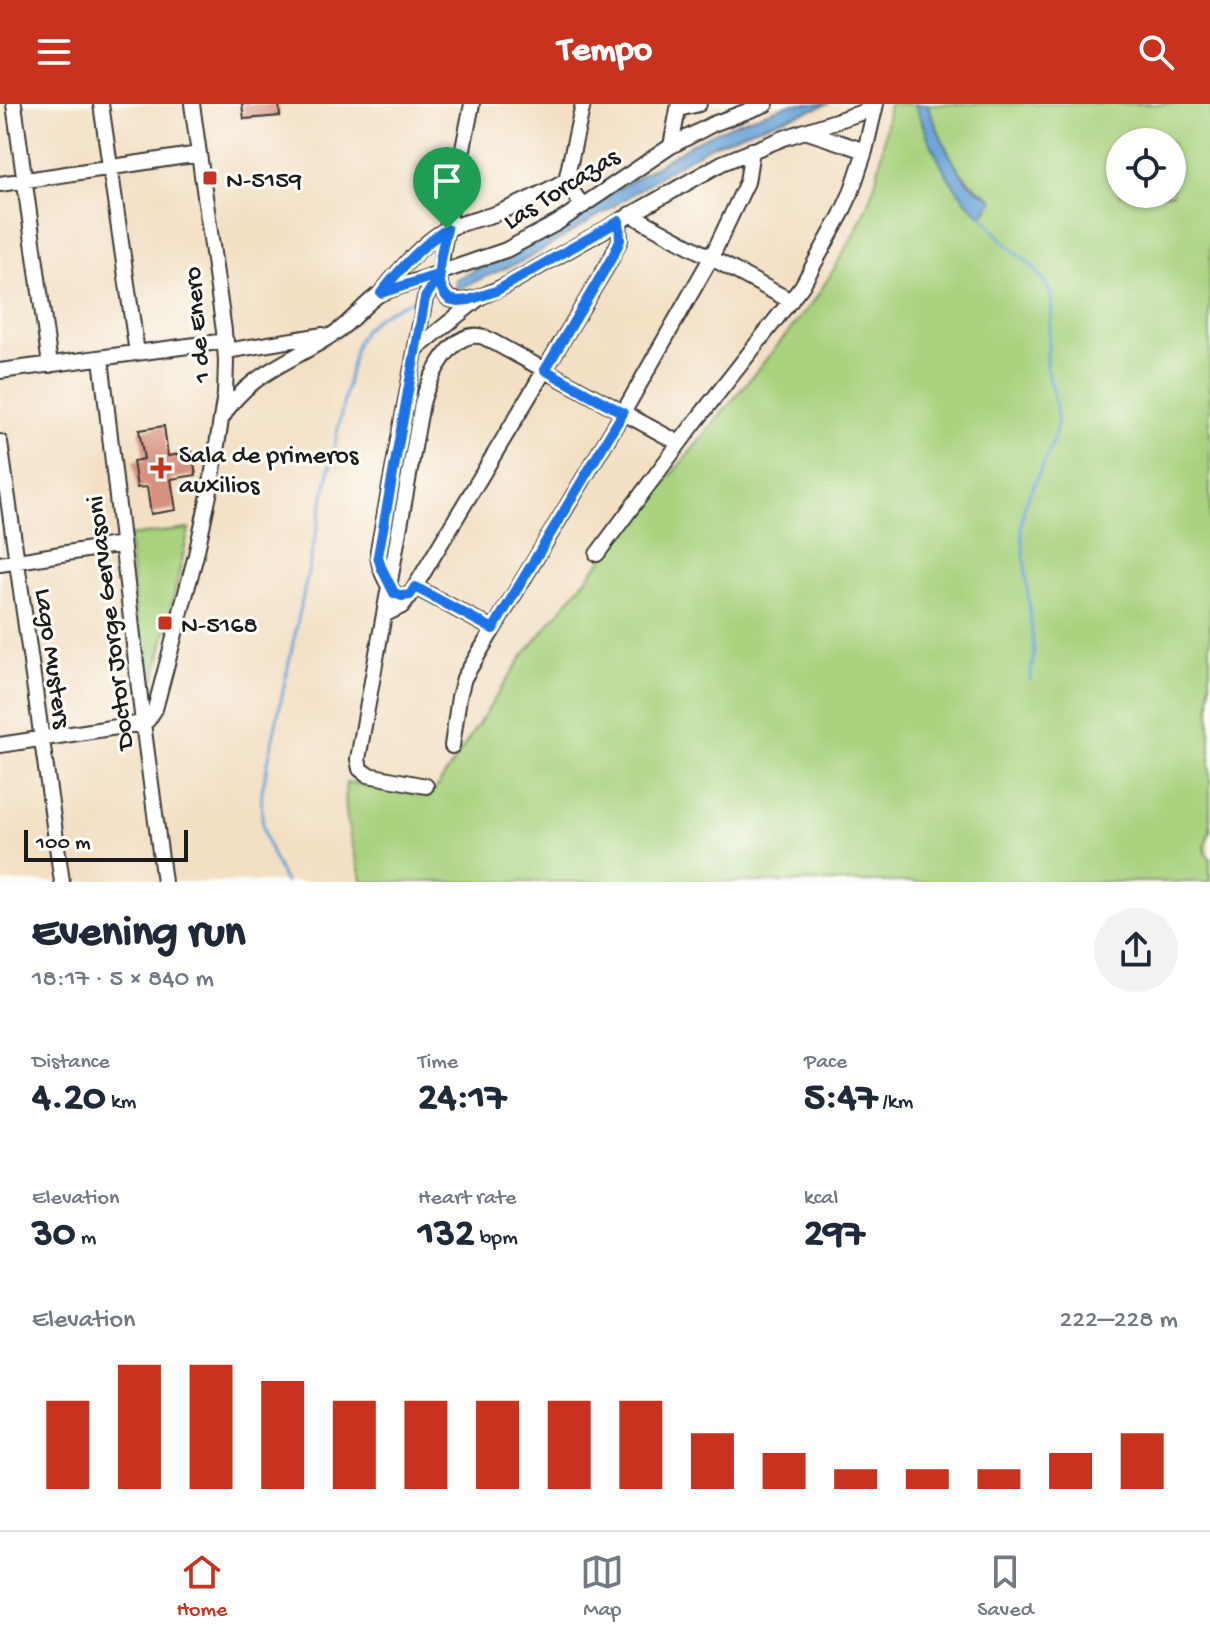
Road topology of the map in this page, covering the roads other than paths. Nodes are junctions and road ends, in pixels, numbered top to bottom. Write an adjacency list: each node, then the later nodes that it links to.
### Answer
1 (14, 104): 17 (street)
2 (101, 104): 15 (street)
3 (192, 104): 14 (street, 1 de Enero)
4 (472, 104): 21 (street)
5 (583, 104): 16 (street)
6 (699, 104): 8 (street)
7 (766, 104): 11 (street, Las Torcazas)
8 (679, 106): 11 (street)
9 (875, 106): 10 (street); 13 (street)
10 (805, 131): 12 (street); 13 (street)
11 (671, 146): 19 (street, Las Torcazas)
12 (752, 150): 20 (street); 22 (street)
13 (865, 151): 26 (street)
14 (199, 154): 15 (street); 28 (street, 1 de Enero)
15 (110, 167): 17 (street); 30 (street)
16 (568, 179): 19 (street); 21 (street)
17 (24, 180): 18 (street); 32 (street)
18 (0, 184)
19 (583, 206): 23 (street, Las Torcazas)
20 (624, 218): 22 (street); 25 (street); 33 (street)
21 (447, 229): 23 (street); 24 (street)
22 (711, 258): 26 (street); 35 (street)
23 (440, 274): 24 (street, Las Torcazas); 25 (street); 29 (street)
24 (381, 293): 27 (street, Las Torcazas)
25 (480, 297): 29 (street)
26 (791, 301): 38 (street)
27 (339, 330): 28 (street, Las Torcazas); 36 (street, Las Torcazas)
28 (226, 346): 30 (street, Las Torcazas); 36 (street, 1 de Enero)
29 (416, 349): 43 (street)
30 (137, 353): 31 (street, Las Torcazas)
31 (101, 358): 32 (street, Las Torcazas); 39 (street, Doctor Jorge Gervasoni)
32 (50, 365): 34 (street, Las Torcazas)
33 (545, 370): 35 (street); 43 (street); 44 (street)
34 (0, 371)
35 (623, 413): 38 (street); 46 (street)
36 (222, 418): 47 (street, 1 de Enero)
37 (0, 442): 41 (street, Lago Musters)
38 (679, 443): 40 (street)
39 (122, 544): 41 (street); 47 (street, Doctor Jorge Gervasoni)
40 (597, 554)
41 (17, 561): 42 (street); 48 (street, Lago Musters)
42 (0, 564)
43 (389, 586): 44 (street); 45 (street)
44 (413, 591): 45 (street); 46 (street)
45 (384, 615): 51 (street)
46 (493, 629): 50 (street)
47 (143, 723): 48 (street); 53 (street, Doctor Jorge Gervasoni)
48 (42, 739): 49 (street); 52 (street, Lago Musters)
49 (0, 745)
50 (452, 746)
51 (426, 786)
52 (62, 882)
53 (164, 882)

